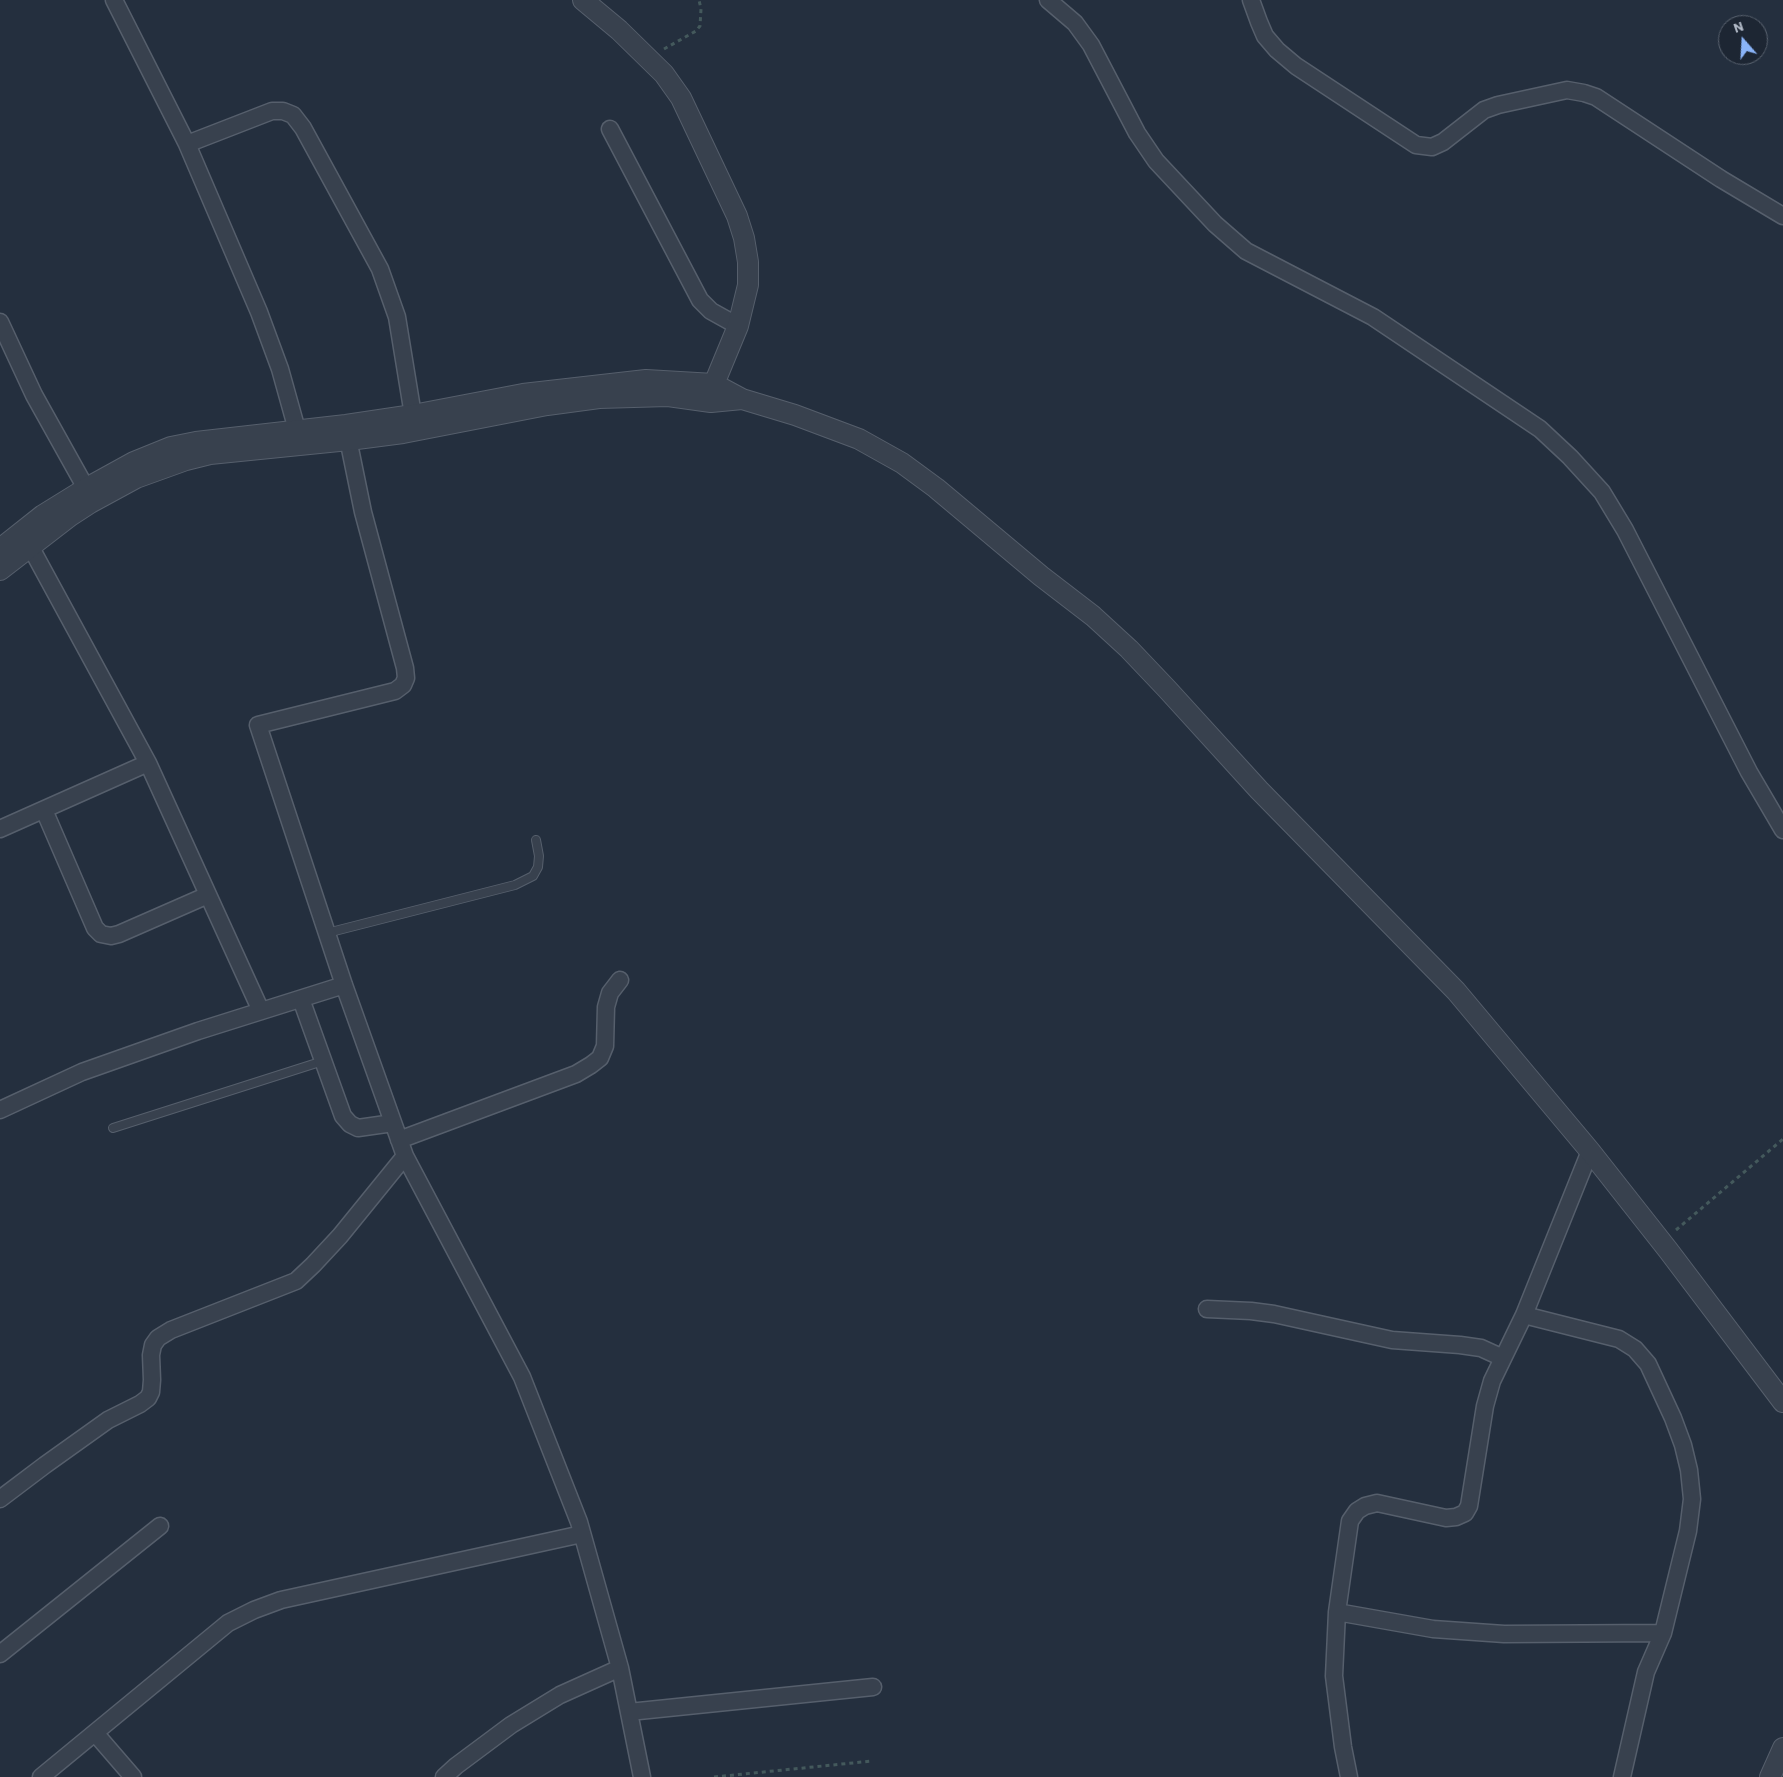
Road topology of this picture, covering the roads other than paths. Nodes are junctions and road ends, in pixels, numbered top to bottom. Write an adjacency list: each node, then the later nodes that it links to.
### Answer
1 (114, 0): 6 (street)
2 (583, 0): 9 (street)
3 (1048, 0): 21 (street)
4 (1251, 0): 7 (street)
5 (610, 129): 9 (street)
6 (187, 144): 11 (street); 12 (street)
7 (1783, 216)
8 (0, 322): 14 (street)
9 (738, 326): 10 (street)
10 (713, 393): 11 (street); 13 (street); 34 (street)
11 (413, 415): 13 (street)
12 (297, 430): 13 (street); 14 (street)
13 (347, 433): 14 (street); 24 (street)
14 (89, 495): 15 (street); 16 (street)
15 (30, 546): 17 (street); 18 (street)
16 (0, 549)
17 (0, 570)
18 (148, 764): 19 (street); 23 (street)
19 (44, 810): 20 (street); 23 (street)
20 (0, 829)
21 (1783, 830)
22 (536, 840): 24 (lane)
23 (208, 895): 28 (street)
24 (327, 934): 26 (street)
25 (620, 980): 33 (street)
26 (344, 985): 27 (street); 31 (street)
27 (301, 999): 28 (street); 29 (street)
28 (261, 1011): 30 (street)
29 (323, 1061): 31 (street); 32 (lane)
30 (0, 1110)
31 (393, 1123): 33 (street)
32 (114, 1128)
33 (399, 1140): 35 (street)
34 (1590, 1151): 37 (street); 39 (street)
35 (405, 1156): 40 (street); 42 (street)
36 (1207, 1309): 38 (street)
37 (1524, 1315): 38 (street); 44 (street)
38 (1503, 1358): 43 (street)
39 (1783, 1402)
40 (0, 1499)
41 (160, 1526): 45 (street)
42 (582, 1534): 46 (street); 49 (street)
43 (1337, 1612): 44 (street); 55 (street)
44 (1663, 1633): 56 (street)
45 (0, 1654)
46 (620, 1668): 48 (street); 53 (street)
47 (873, 1687): 48 (street)
48 (629, 1712): 54 (street)
49 (96, 1733): 51 (street); 52 (street)
50 (1783, 1749): 57 (street)
51 (41, 1777)
52 (133, 1777)
53 (444, 1777)
54 (642, 1777)
55 (1349, 1777)
56 (1622, 1777)
57 (1770, 1777)

